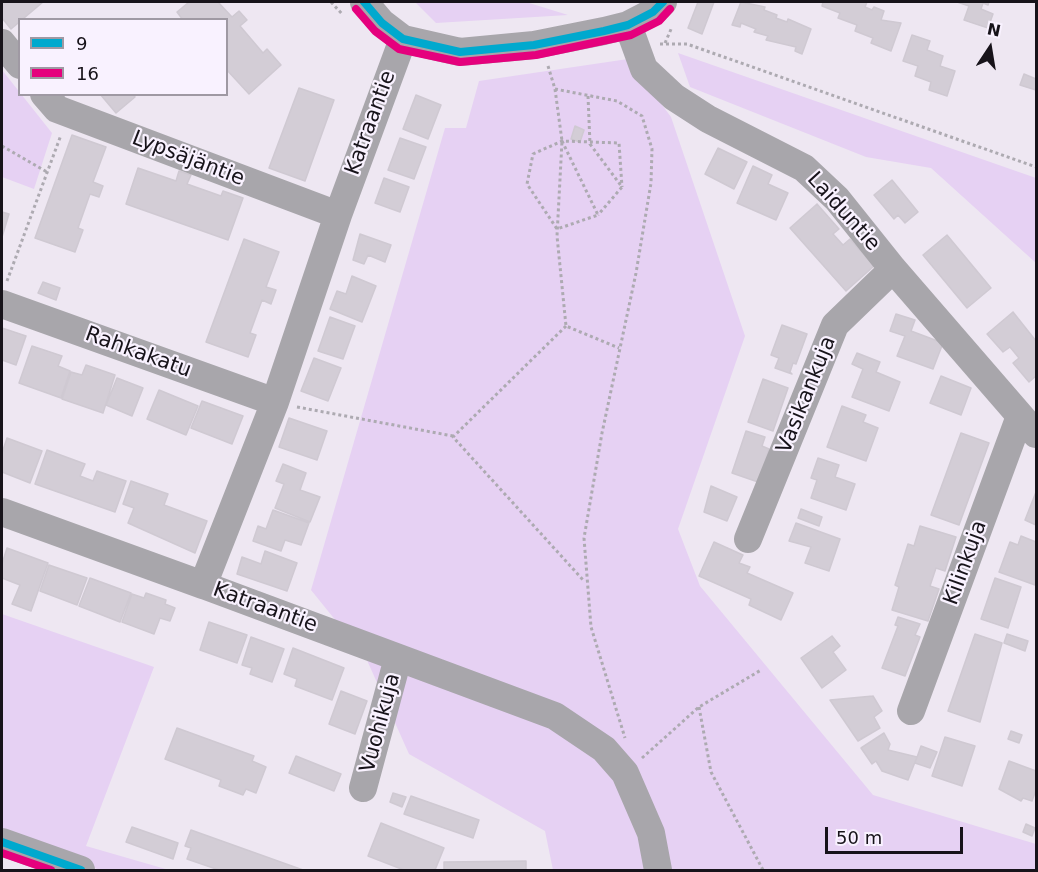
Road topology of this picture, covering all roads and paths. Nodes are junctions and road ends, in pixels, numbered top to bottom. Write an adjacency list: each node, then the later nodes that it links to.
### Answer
1 (364, 2): 4 (street)
2 (663, 2): 3 (street)
3 (628, 25): 7 (street); 22 (street, Laiduntie)
4 (403, 39): 7 (street); 20 (street, Katraantie)
5 (2, 43): 8 (street)
6 (687, 44): 16 (path)
7 (540, 55): 9 (path)
8 (18, 63)
9 (555, 89): 11 (path); 13 (path)
10 (46, 96): 12 (street, Lypsäjäntie)
11 (588, 96): 14 (path); 25 (path)
12 (69, 114): 17 (path); 20 (street, Lypsäjäntie)
13 (562, 141): 14 (path); 19 (path); 21 (path); 21 (path)
14 (590, 144): 18 (path); 18 (path)
15 (2, 146): 17 (path)
16 (1036, 167)
17 (47, 172): 23 (path)
18 (622, 187): 19 (path)
19 (598, 214): 21 (path)
20 (338, 215): 26 (street, Katraantie)
21 (557, 229): 24 (path)
22 (892, 269): 27 (street, Laiduntie); 30 (street, Vasikankuja)
23 (3, 295): 26 (street, Rahkakatu)
24 (567, 326): 25 (path); 28 (path)
25 (619, 348): 31 (path)
26 (275, 402): 28 (path); 32 (street, Katraantie)
27 (1028, 425): 36 (street, Kilinkuja)
28 (453, 437): 31 (path)
29 (2, 512): 32 (street)
30 (748, 539)
31 (585, 583): 37 (path)
32 (203, 585): 33 (street, Katraantie)
33 (398, 658): 37 (street, Katraantie); 38 (street, Vuohikuja)
34 (761, 670): 35 (path)
35 (699, 707): 37 (path); 42 (path)
36 (911, 711)
37 (625, 773): 41 (street, Katraantie)
38 (363, 788)
39 (2, 842): 40 (street)
40 (81, 870)
41 (658, 870)
42 (763, 870)

